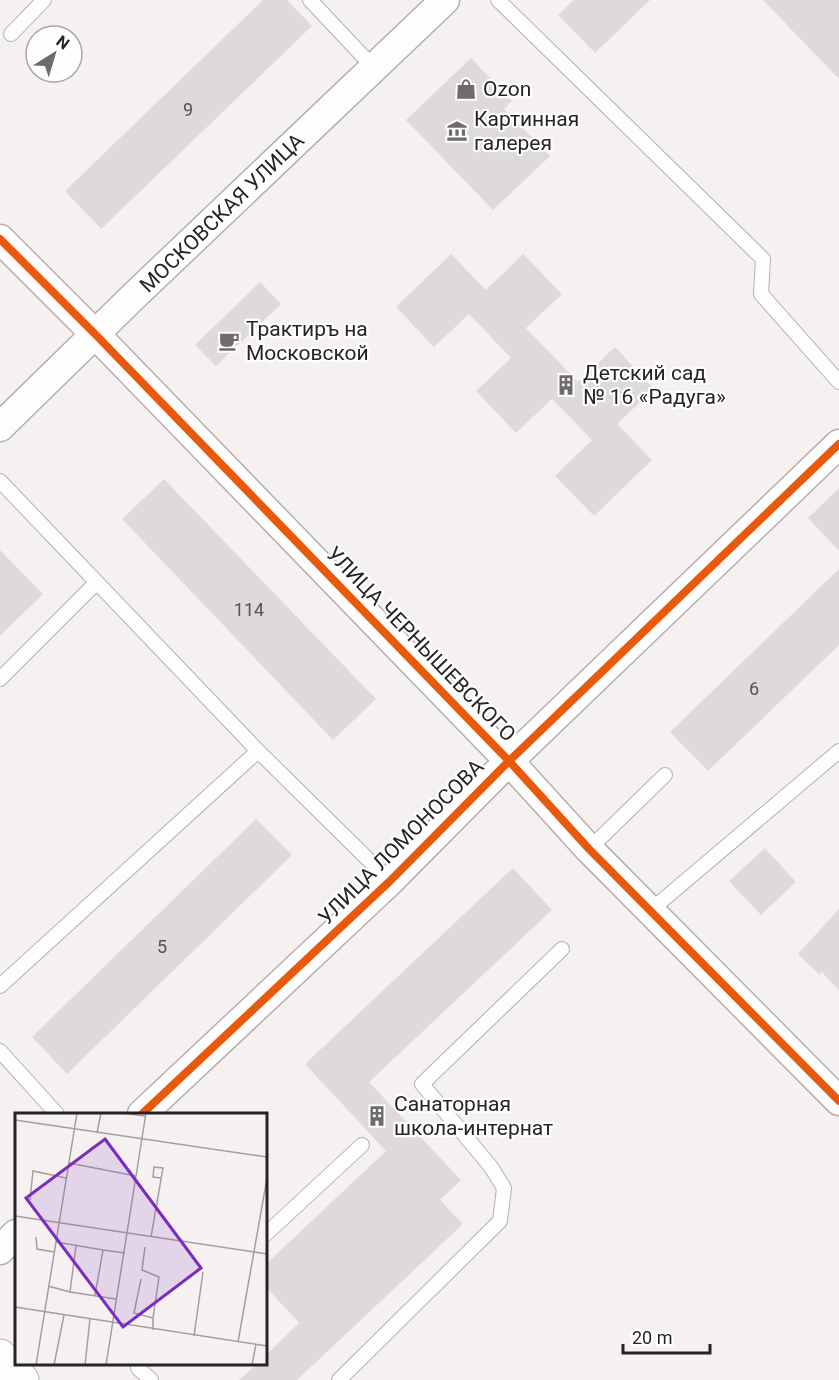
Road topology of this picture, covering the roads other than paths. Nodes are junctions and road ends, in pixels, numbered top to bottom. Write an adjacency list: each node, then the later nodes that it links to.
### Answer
1 (44, 0): 5 (lane)
2 (309, 0): 6 (lane)
3 (445, 0): 6 (street, МОСКОВСКАЯ УЛИЦА)
4 (498, 0): 9 (lane)
5 (11, 34)
6 (374, 68): 8 (street, МОСКОВСКАЯ УЛИЦА)
7 (0, 239): 8 (street, УЛИЦА ЧЕРНЫШЕВСКОГО)
8 (95, 334): 10 (street, МОСКОВСКАЯ УЛИЦА); 17 (street, УЛИЦА ЧЕРНЫШЕВСКОГО)
9 (839, 382)
10 (0, 427)
11 (839, 444): 17 (street, УЛИЦА ЛОМОНОСОВА)
12 (0, 481): 13 (lane)
13 (96, 583): 14 (lane); 15 (lane)
14 (0, 679)
15 (258, 751): 20 (lane); 23 (lane)
16 (839, 751): 21 (lane)
17 (509, 761): 19 (street, УЛИЦА ЧЕРНЫШЕВСКОГО); 20 (street, УЛИЦА ЛОМОНОСОВА)
18 (666, 775): 19 (lane)
19 (590, 849): 21 (street, УЛИЦА ЧЕРНЫШЕВСКОГО)
20 (390, 881): 27 (street, УЛИЦА ЛОМОНОСОВА)
21 (651, 910): 25 (street, УЛИЦА ЧЕРНЫШЕВСКОГО)
22 (562, 949): 36 (lane)
23 (0, 986)
24 (0, 1051): 26 (lane)
25 (839, 1101)
26 (56, 1113)
27 (143, 1113)
28 (362, 1145): 29 (lane)
29 (267, 1233)
30 (15, 1235): 31 (street)
31 (0, 1250)
32 (0, 1356): 34 (street)
33 (139, 1365): 35 (lane)
34 (22, 1380)
35 (151, 1380)
36 (339, 1380)

